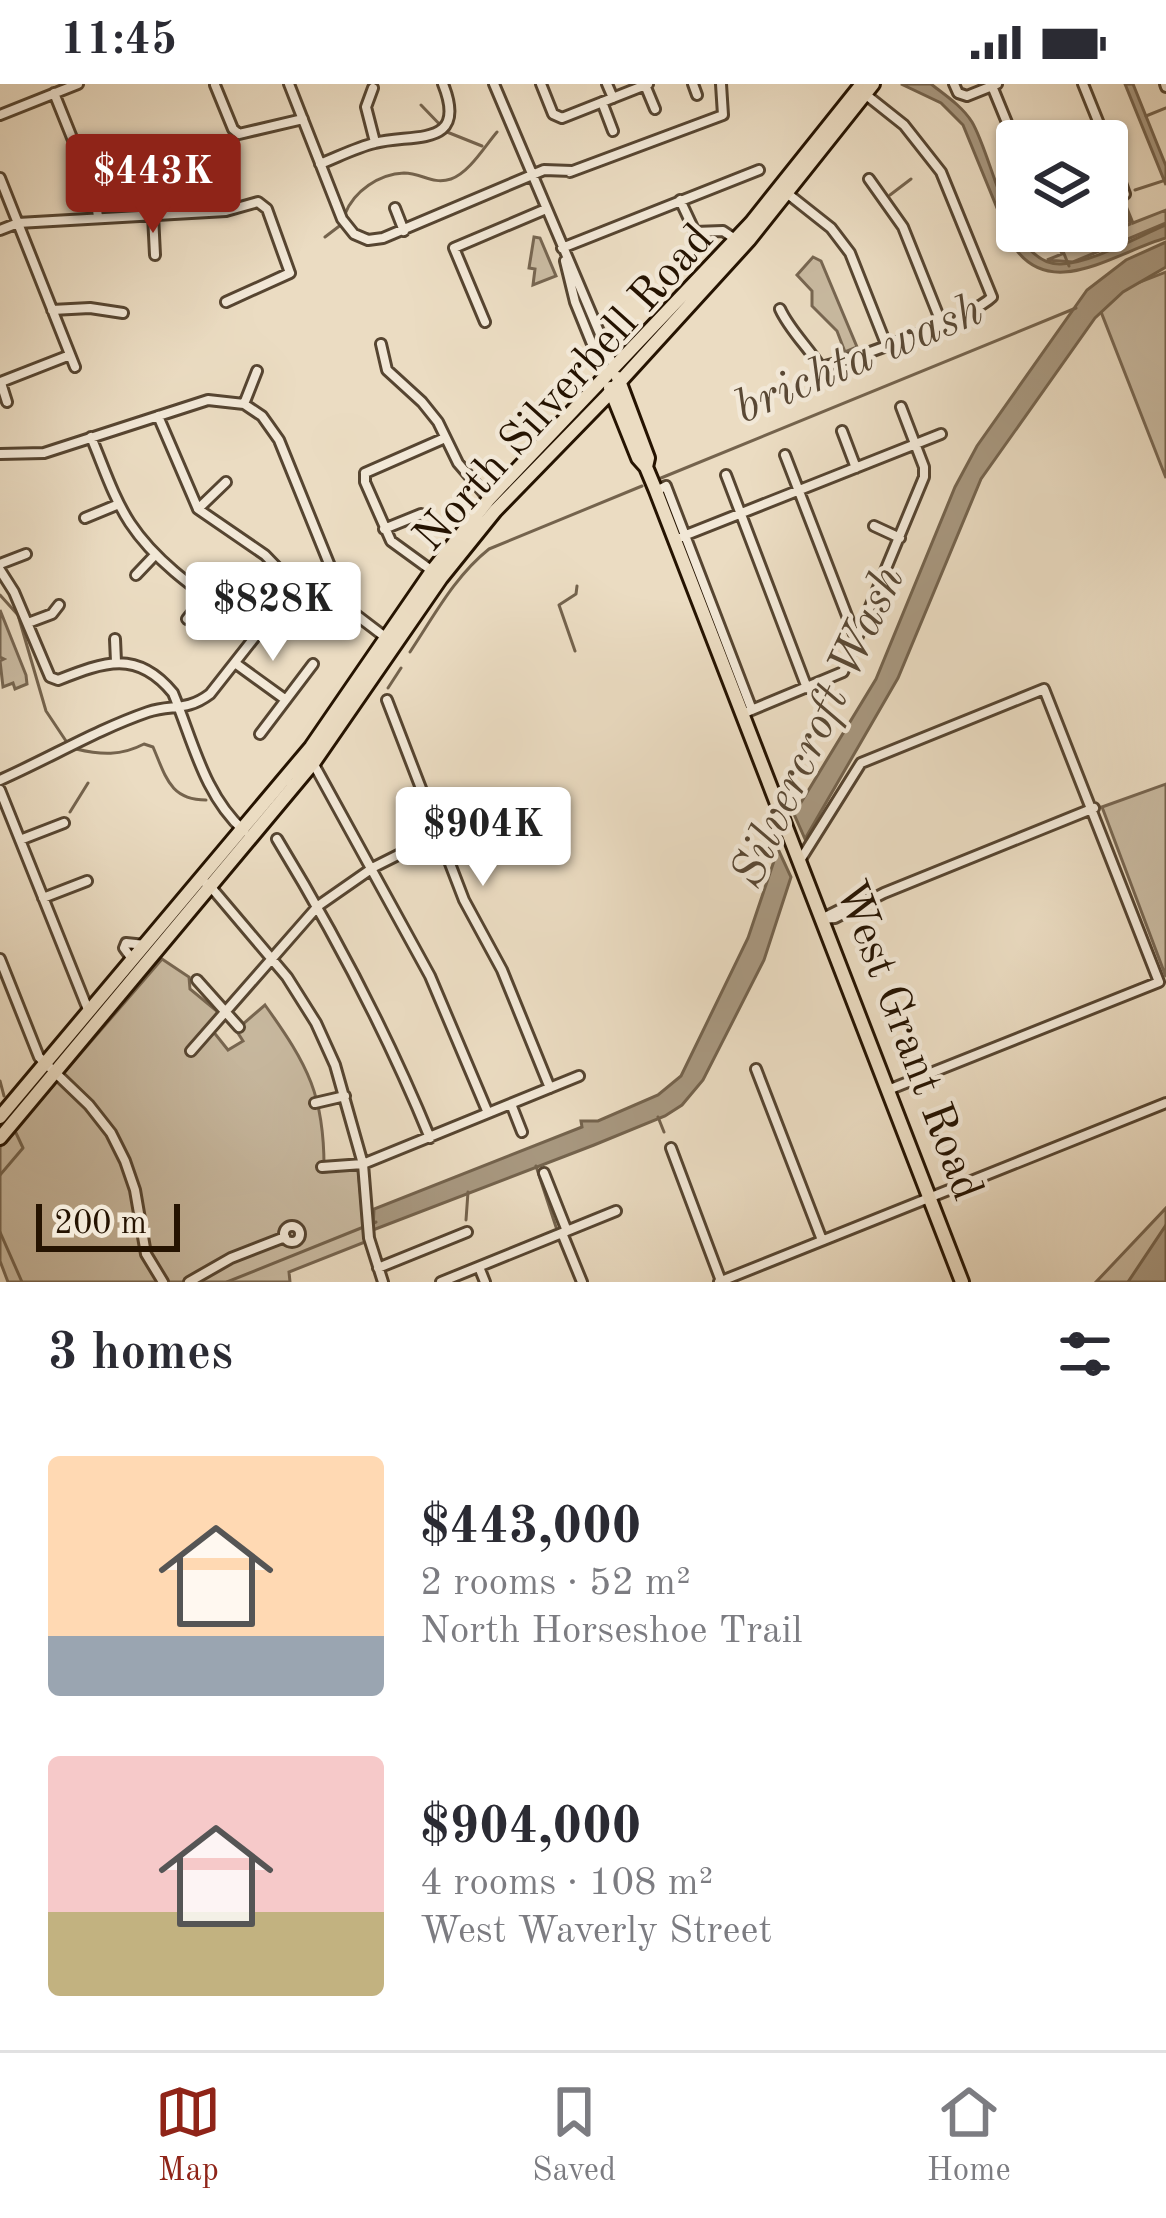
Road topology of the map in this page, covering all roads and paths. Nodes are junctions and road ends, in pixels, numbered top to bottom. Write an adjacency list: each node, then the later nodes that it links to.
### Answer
1 (78, 84): 16 (street)
2 (289, 84): 22 (street)
3 (442, 84): 26 (street)
4 (494, 84): 29 (street)
5 (541, 84): 19 (street)
6 (607, 84): 18 (street)
7 (647, 84): 18 (street); 20 (street)
8 (693, 84): 17 (street)
9 (721, 84): 29 (street)
10 (954, 84): 12 (street)
11 (1083, 84): 24 (street)
12 (994, 85): 23 (street)
13 (215, 86): 22 (street)
14 (373, 88): 26 (street)
15 (865, 88): 32 (main road, North Silverbell Road); 51 (street)
16 (54, 93): 21 (street); 37 (street)
17 (697, 95)
18 (613, 98): 19 (street)
19 (602, 102): 25 (street)
20 (655, 109)
21 (0, 115)
22 (303, 119): 27 (street)
23 (1007, 120)
24 (1098, 120)
25 (613, 130)
26 (376, 142): 27 (street)
27 (320, 164): 40 (street)
28 (759, 170): 33 (street)
29 (533, 177): 35 (street); 40 (street)
30 (0, 178): 38 (street)
31 (869, 178): 51 (street)
32 (785, 191): 41 (main road, North Silverbell Road); 53 (street)
33 (680, 200): 41 (street); 42 (street)
34 (394, 208): 40 (street)
35 (546, 209): 42 (street); 50 (street)
36 (153, 214): 37 (street); 43 (street); 45 (street)
37 (98, 218): 38 (street)
38 (18, 223): 39 (street); 47 (street)
39 (0, 230)
40 (404, 231)
41 (739, 243): 44 (main road, North Silverbell Road); 49 (main road, North Silverbell Road)
42 (562, 248): 57 (street)
43 (155, 255)
44 (705, 273): 49 (main road); 57 (main road, North Silverbell Road)
45 (226, 302)
46 (781, 309): 53 (street)
47 (52, 310): 48 (street); 54 (street)
48 (123, 313)
49 (680, 314): 59 (main road, North Silverbell Road)
50 (485, 322)
51 (941, 322): 53 (street)
52 (381, 344): 67 (street)
53 (886, 344)
54 (70, 355): 55 (street); 58 (street)
55 (75, 367)
56 (257, 371): 61 (street)
57 (609, 371): 59 (main road, West Grant Road); 73 (main road, North Silverbell Road)
58 (0, 382): 60 (street)
59 (615, 387): 73 (main road, North Silverbell Road); 84 (main road, West Grant Road)
60 (7, 402)
61 (244, 404): 63 (street); 89 (street)
62 (901, 407): 68 (street)
63 (158, 415): 66 (street); 78 (street)
64 (842, 431): 71 (street)
65 (941, 434): 68 (street)
66 (92, 437): 69 (street); 77 (street)
67 (446, 438): 76 (street); 83 (street)
68 (916, 443): 71 (street); 85 (street)
69 (0, 454)
70 (785, 455): 75 (street)
71 (856, 468): 75 (street)
72 (726, 475): 80 (street)
73 (518, 478): 76 (main road, North Silverbell Road); 90 (main road, North Silverbell Road)
74 (226, 482): 78 (street)
75 (799, 491): 80 (street); 100 (street)
76 (489, 499): 90 (main road, North Silverbell Road)
77 (119, 504): 81 (street); 87 (street)
78 (199, 509): 92 (street)
79 (421, 514): 83 (street)
80 (741, 514): 84 (street); 104 (street)
81 (86, 518)
82 (874, 526): 85 (street)
83 (384, 529): 90 (street)
84 (680, 538): 108 (main road, West Grant Road)
85 (900, 538): 100 (street)
86 (26, 554): 88 (street)
87 (155, 555): 91 (street); 93 (street)
88 (0, 567): 96 (street)
89 (330, 568): 92 (street); 99 (street)
90 (436, 574): 99 (main road, North Silverbell Road)
91 (136, 575)
92 (295, 586): 97 (street)
93 (206, 595): 95 (street); 97 (street)
94 (59, 605): 96 (street)
95 (187, 620)
96 (28, 623): 101 (street)
97 (258, 634): 102 (street)
98 (115, 639): 101 (street)
99 (391, 640): 110 (main road, North Silverbell Road)
100 (856, 640): 104 (street)
101 (116, 662): 107 (street)
102 (236, 663): 105 (street); 107 (street)
103 (313, 664): 105 (street)
104 (807, 688): 108 (street)
105 (286, 700): 109 (street)
106 (387, 700): 117 (street)
107 (180, 710): 111 (street); 116 (street)
108 (747, 712): 120 (main road, West Grant Road)
109 (260, 734)
110 (310, 759): 116 (main road, North Silverbell Road); 121 (street)
111 (0, 780)
112 (0, 790): 119 (street)
113 (1094, 808): 120 (street); 126 (street); 138 (street)
114 (464, 822): 117 (street)
115 (64, 823): 119 (street)
116 (246, 833): 123 (main road, North Silverbell Road)
117 (437, 835): 121 (street); 137 (street)
118 (277, 839): 125 (street)
119 (20, 840): 124 (street)
120 (798, 860): 126 (main road, West Grant Road)
121 (374, 868): 125 (street); 143 (street)
122 (87, 880): 124 (street)
123 (205, 883): 127 (street); 131 (main road, North Silverbell Road); 131 (main road, North Silverbell Road)
124 (43, 898): 131 (street)
125 (318, 906): 127 (street); 147 (street)
126 (821, 919): 138 (main road, West Grant Road)
127 (270, 957): 130 (street); 139 (street)
128 (1, 966): 134 (street)
129 (197, 980): 130 (street)
130 (225, 1011): 132 (street); 133 (street)
131 (93, 1017): 134 (main road, North Silverbell Road)
132 (239, 1027)
133 (191, 1051)
134 (50, 1066): 144 (main road, North Silverbell Road); 146 (main road, North Silverbell Road); 161 (street)
135 (756, 1069): 157 (street)
136 (579, 1076): 137 (street)
137 (550, 1088): 142 (street)
138 (888, 1090): 152 (main road, West Grant Road)
139 (345, 1096): 140 (street); 149 (street)
140 (315, 1103)
141 (1166, 1103): 152 (street)
142 (511, 1104): 143 (street); 145 (street)
143 (488, 1113): 147 (street)
144 (0, 1117)
145 (522, 1132)
146 (0, 1138)
147 (430, 1138): 149 (street)
148 (671, 1148): 160 (street)
149 (363, 1164): 150 (street); 159 (street)
150 (322, 1167)
151 (544, 1173): 155 (street)
152 (930, 1197): 157 (street); 167 (main road, West Grant Road)
153 (616, 1211): 155 (street)
154 (467, 1232): 159 (street)
155 (565, 1232): 158 (street); 166 (street)
156 (285, 1237): 162 (street)
157 (822, 1240): 160 (street)
158 (479, 1267): 164 (street); 165 (street)
159 (378, 1268): 163 (street)
160 (720, 1281)
161 (163, 1282)
162 (188, 1282)
163 (382, 1282)
164 (441, 1282)
165 (485, 1282)
166 (582, 1282)
167 (962, 1282)

